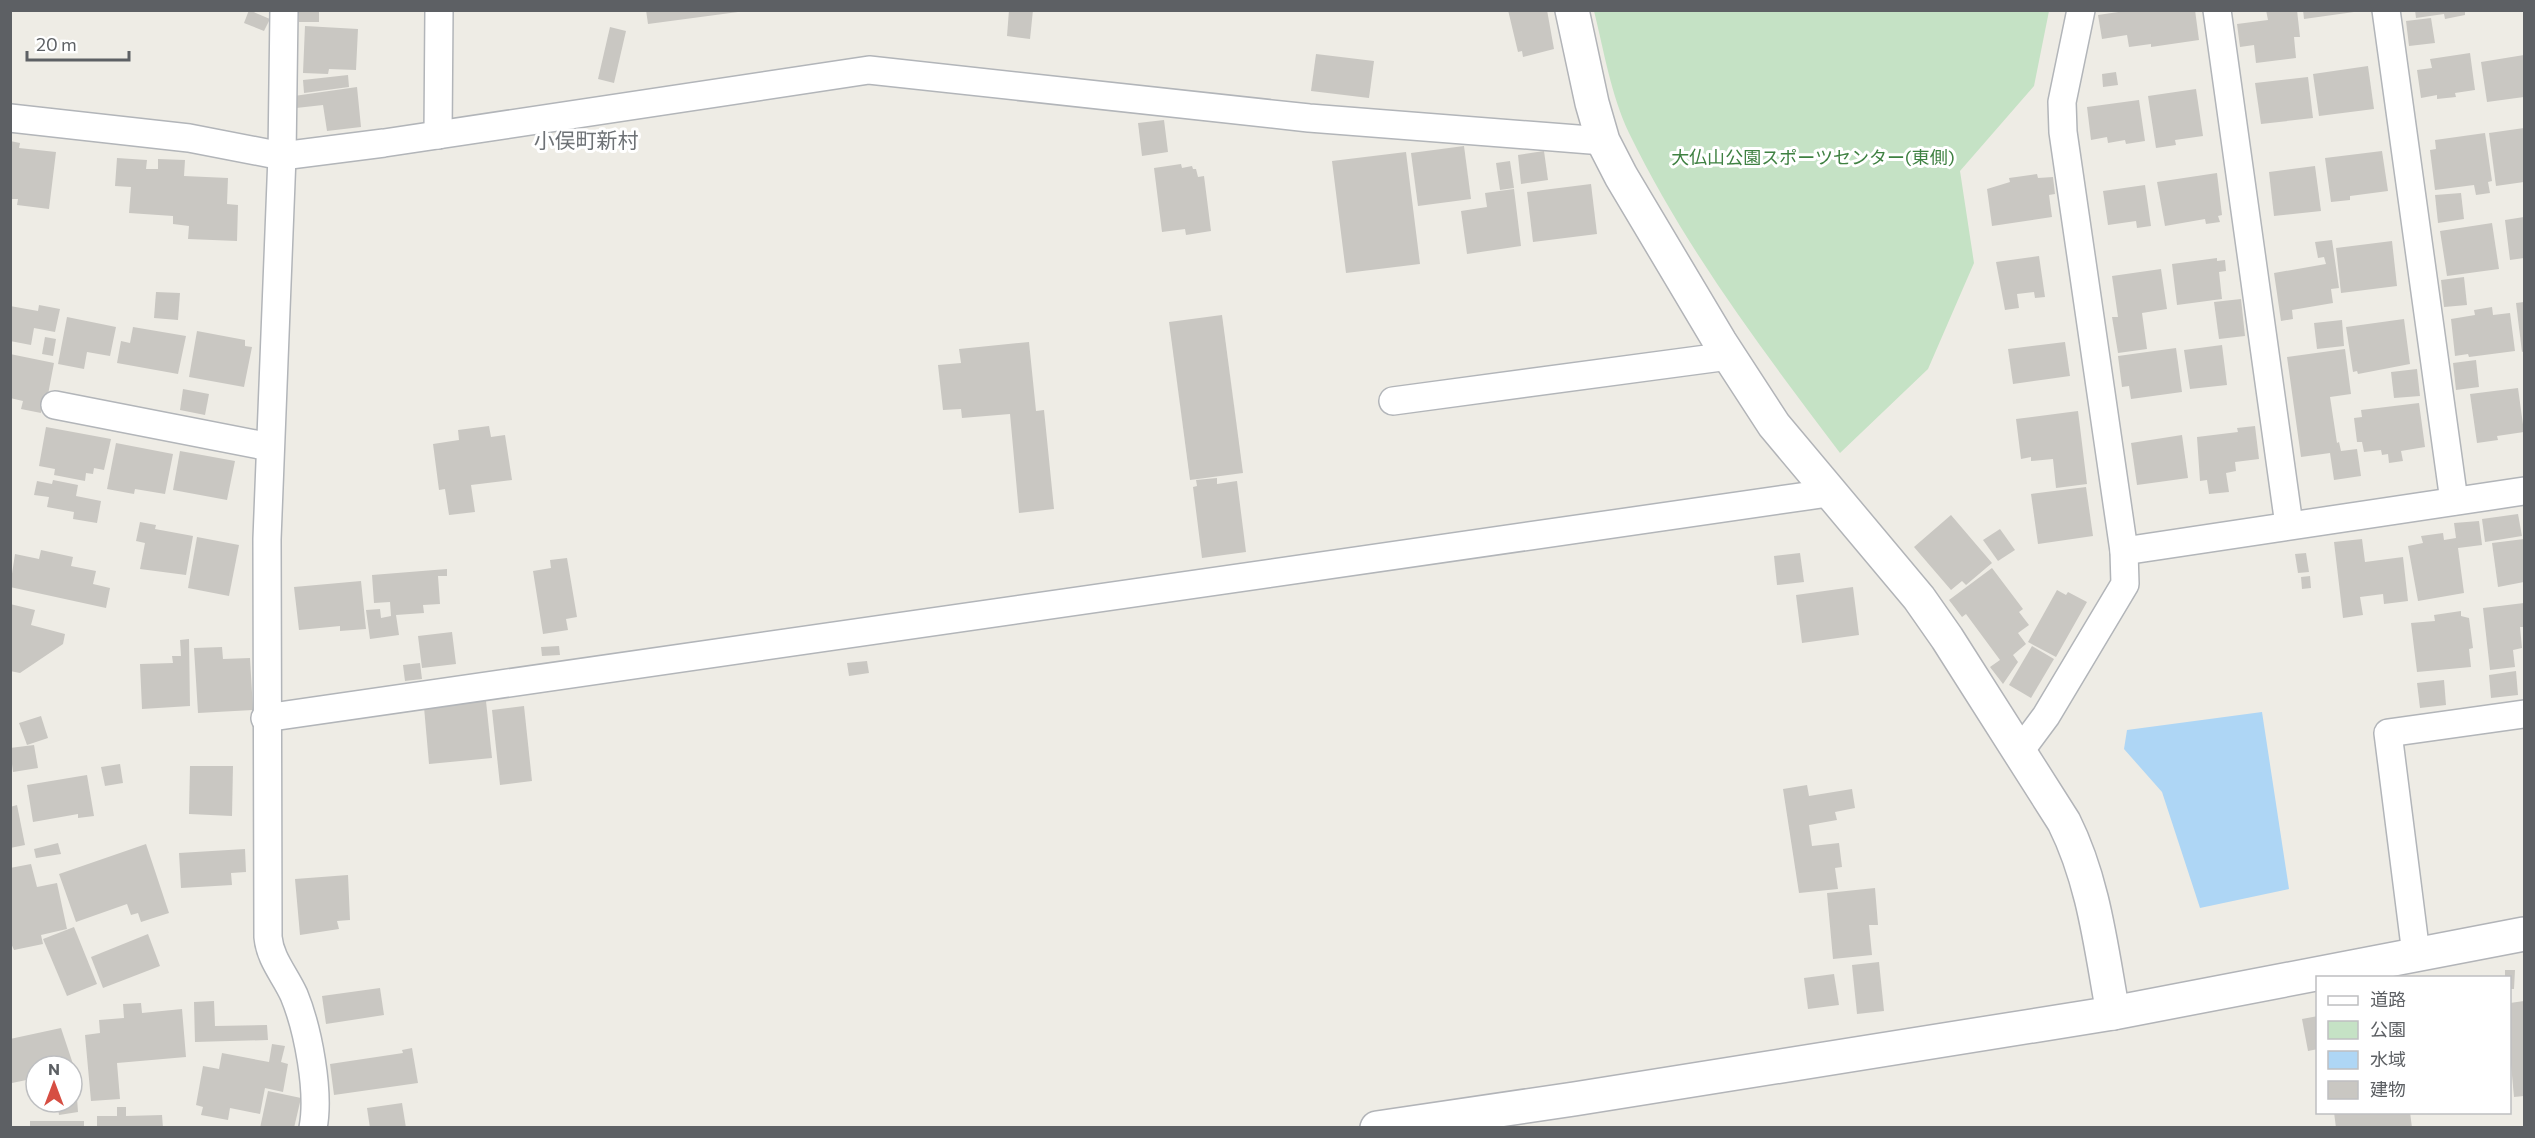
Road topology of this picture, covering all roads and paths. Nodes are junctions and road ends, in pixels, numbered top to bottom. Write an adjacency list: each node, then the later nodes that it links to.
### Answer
1 (284, 10): 10 (street)
2 (439, 10): 8 (street)
3 (1572, 10): 9 (street)
4 (2081, 10): 19 (street)
5 (2217, 10): 18 (street)
6 (2386, 10): 17 (street)
7 (10, 118): 10 (street)
8 (438, 135): 9 (street); 10 (street)
9 (1603, 141): 11 (street)
10 (282, 156): 14 (street)
11 (1729, 356): 12 (street); 16 (street)
12 (1392, 401)
13 (55, 405): 14 (street)
14 (270, 447): 21 (street)
15 (2524, 491): 17 (street)
16 (1828, 493): 21 (street); 22 (street)
17 (2454, 501): 18 (street)
18 (2289, 525): 19 (street)
19 (2124, 551): 22 (street)
20 (2524, 714): 24 (street)
21 (265, 718): 26 (street)
22 (2020, 751): 25 (street)
23 (2524, 934): 24 (street)
24 (2416, 954): 25 (street)
25 (2113, 1013): 27 (street)
26 (313, 1128)
27 (1377, 1128)

